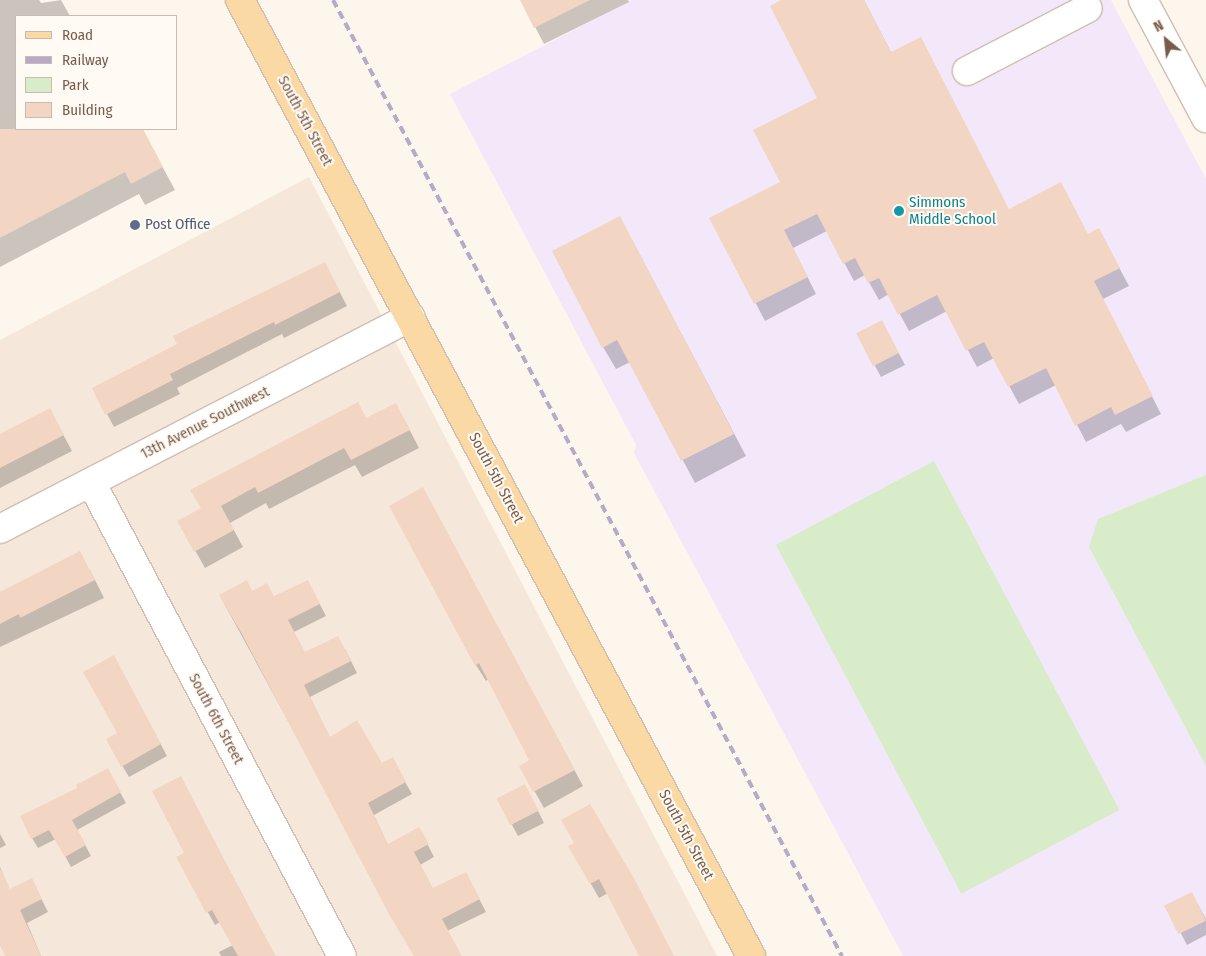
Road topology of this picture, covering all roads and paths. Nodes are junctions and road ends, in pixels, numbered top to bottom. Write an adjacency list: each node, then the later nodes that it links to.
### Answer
1 (240, 0): 6 (main road, South 5th Street)
2 (1143, 0): 5 (street)
3 (1088, 8): 4 (street)
4 (967, 71)
5 (1206, 118)
6 (410, 317): 7 (street, 13th Avenue Southwest); 10 (main road, South 5th Street)
7 (91, 482): 8 (street, 13th Avenue Southwest); 9 (street, South 6th Street)
8 (0, 529)
9 (342, 956)
10 (751, 956)

